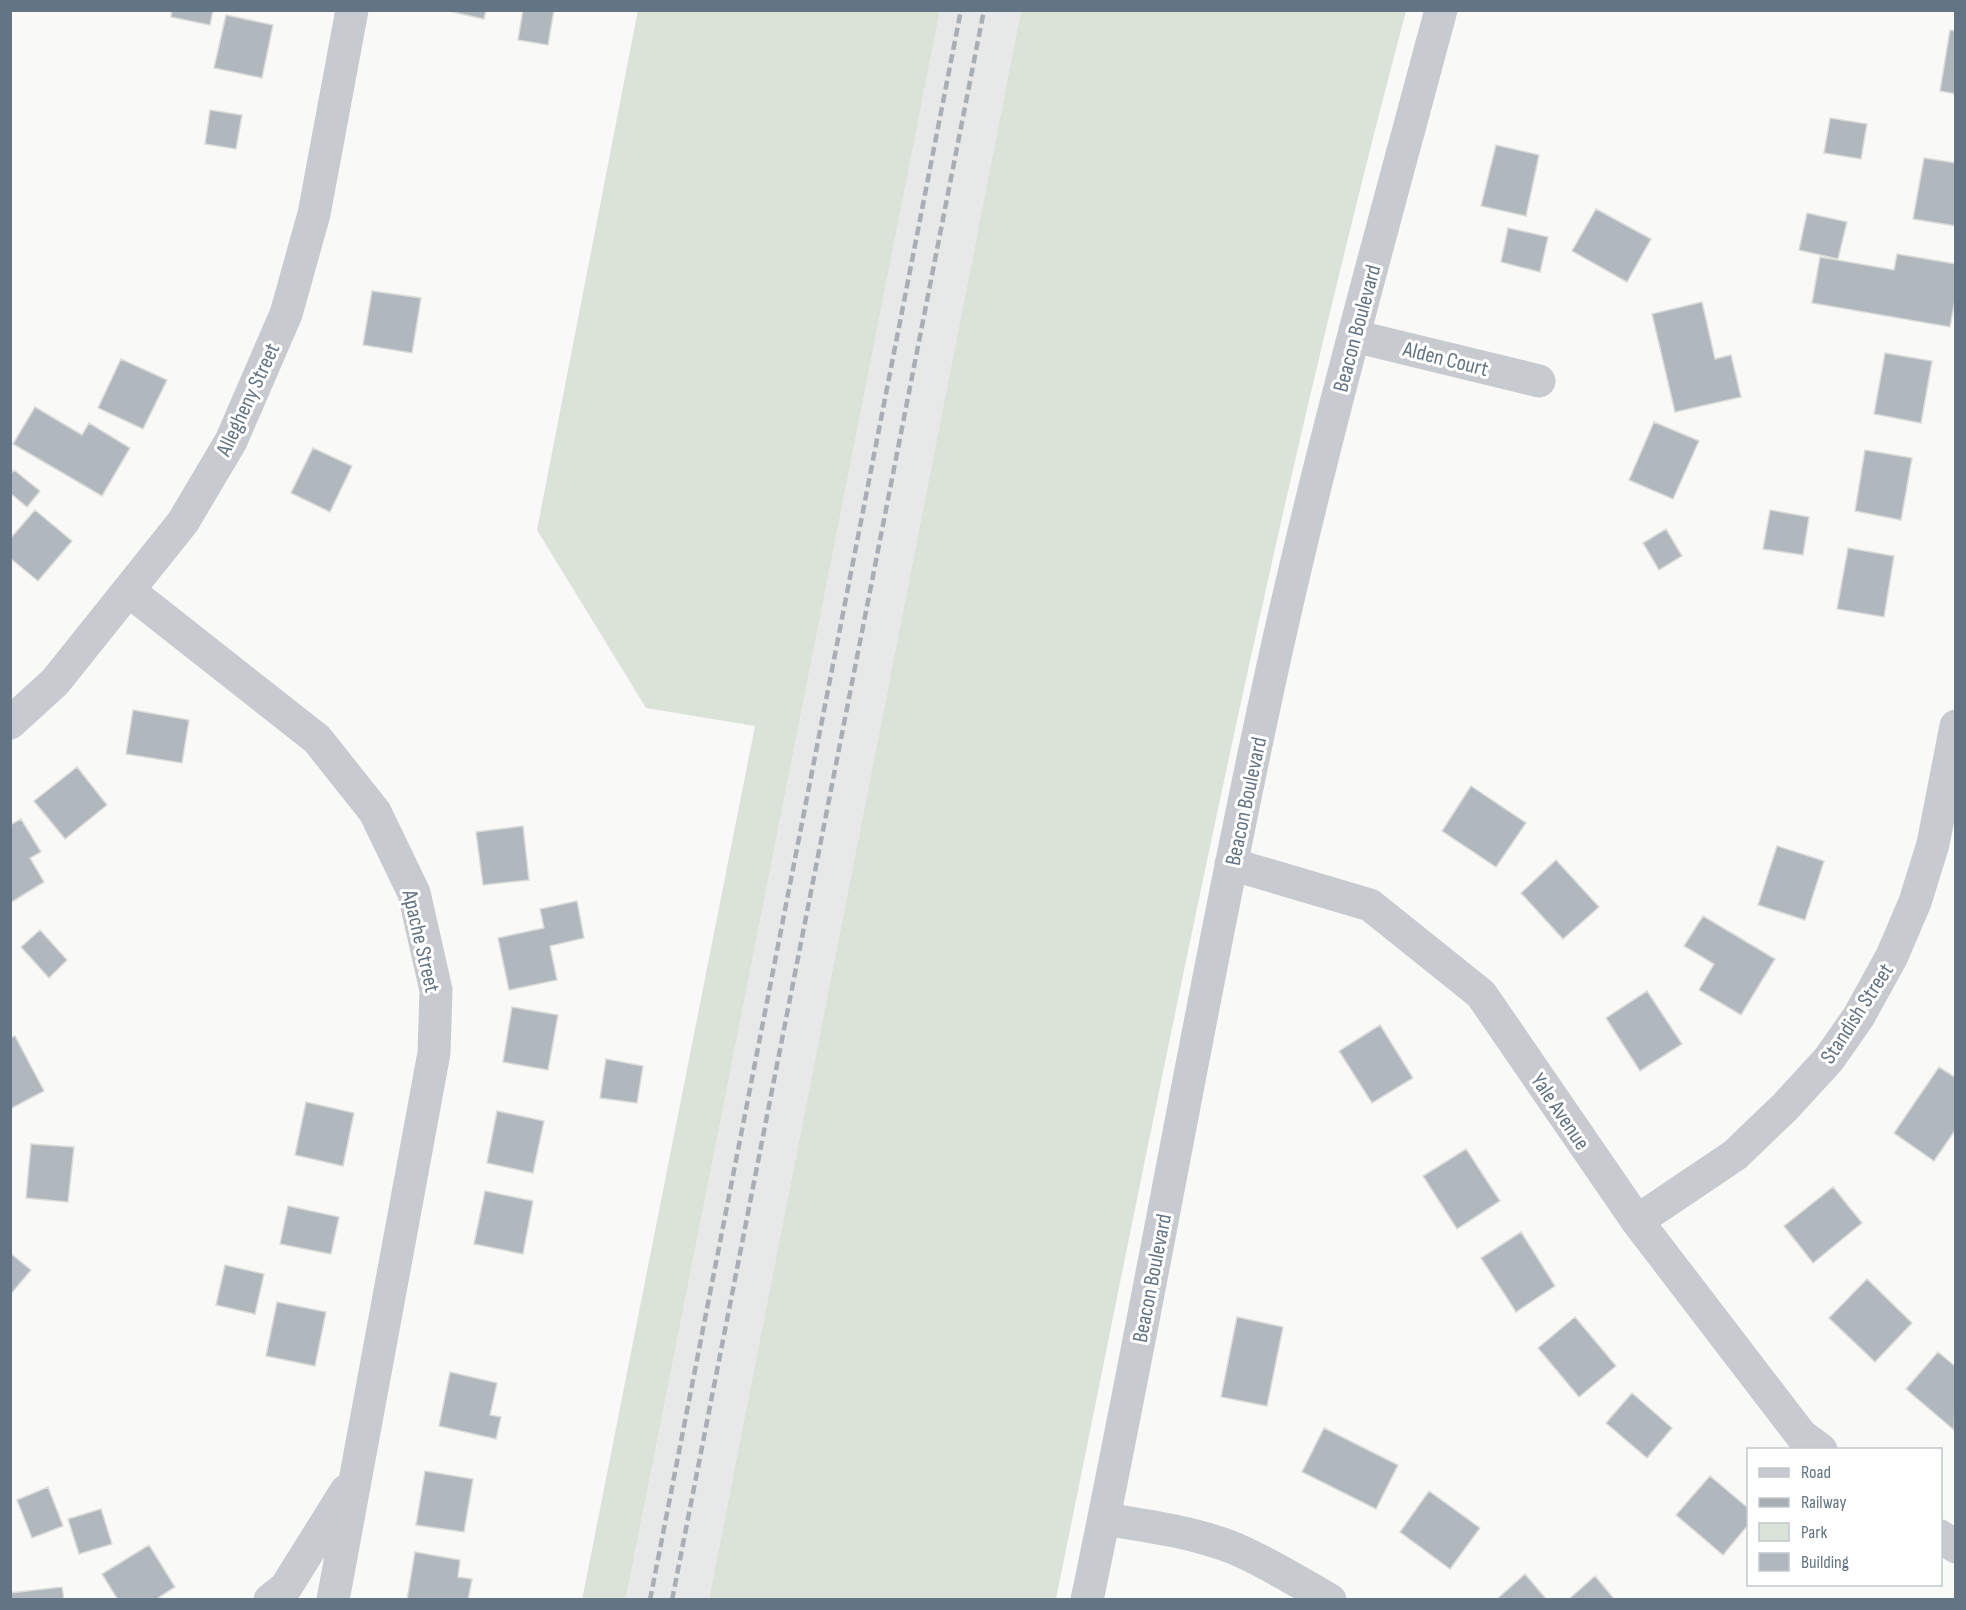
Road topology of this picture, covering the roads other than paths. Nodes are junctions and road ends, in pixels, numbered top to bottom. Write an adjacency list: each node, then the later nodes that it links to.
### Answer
1 (352, 10): 5 (street, Allegheny Street)
2 (1441, 10): 3 (street, Beacon Boulevard)
3 (1353, 336): 4 (street, Alden Court); 8 (street, Beacon Boulevard)
4 (1539, 381)
5 (129, 591): 6 (street, Allegheny Street); 11 (street, Apache Street)
6 (10, 723)
7 (1956, 726): 9 (street, Standish Street)
8 (1231, 864): 9 (street, Yale Avenue); 12 (street, Beacon Boulevard)
9 (1636, 1221): 10 (street, Yale Avenue)
10 (1820, 1448)
11 (356, 1476): 15 (street, Apache Street); 16 (street, Apache Street)
12 (1104, 1519): 17 (street, Beacon Boulevard); 18 (street)
13 (1942, 1537): 14 (street)
14 (1956, 1547)
15 (270, 1599)
16 (333, 1599)
17 (1088, 1599)
18 (1330, 1599)

